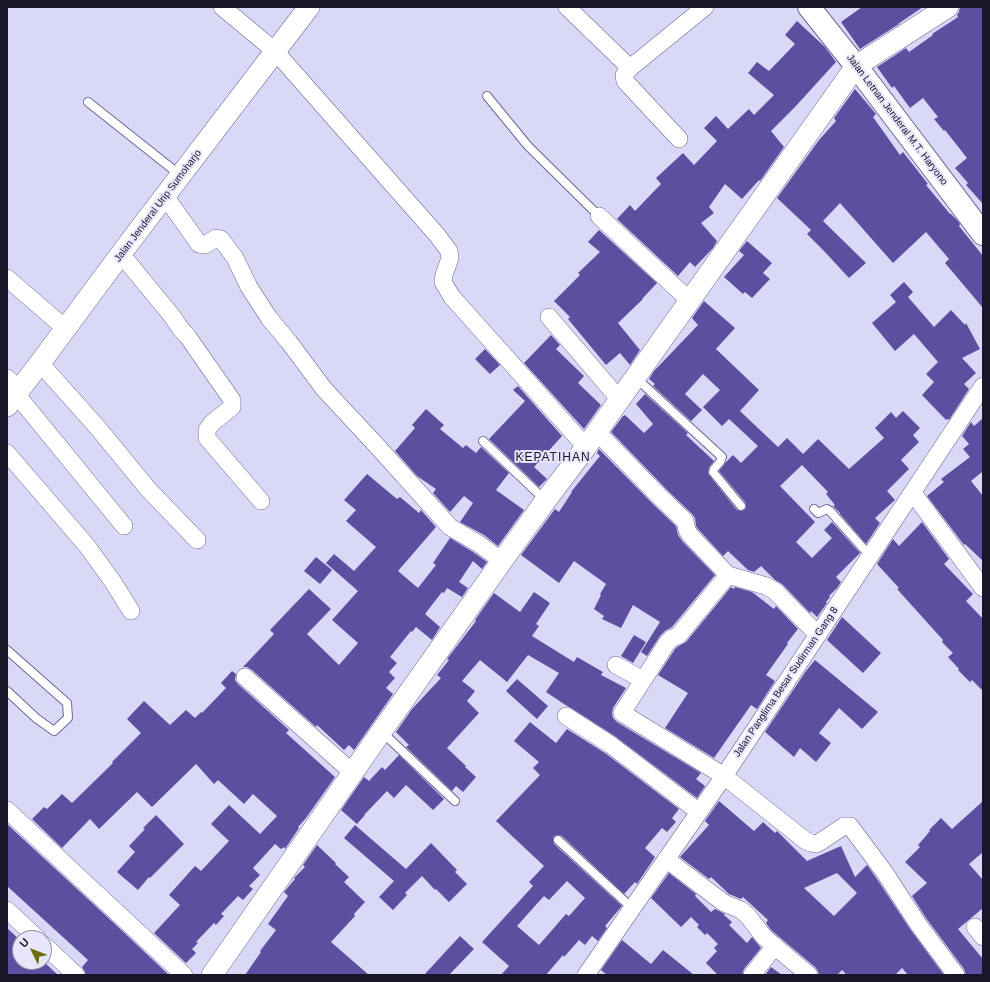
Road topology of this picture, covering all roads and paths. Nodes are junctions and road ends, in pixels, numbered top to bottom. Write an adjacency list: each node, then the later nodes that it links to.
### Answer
1 (222, 7): 7 (street)
2 (309, 7): 7 (street, Jalan Jenderal Urip Sumoharjo)
3 (567, 7): 9 (street)
4 (705, 7): 9 (street)
5 (809, 7): 8 (main road, Jalan Letnan Jenderal M.T. Haryono)
6 (948, 7): 8 (street)
7 (275, 51): 13 (street, Jalan Jenderal Urip Sumoharjo); 27 (street)
8 (856, 66): 16 (main road, Jalan Letnan Jenderal M.T. Haryono); 19 (street)
9 (630, 68): 12 (street)
10 (487, 96): 15 (lane)
11 (88, 102): 13 (lane)
12 (679, 138)
13 (180, 176): 14 (street, Jalan Jenderal Urip Sumoharjo)
14 (165, 196): 17 (street, Jalan Jenderal Urip Sumoharjo); 38 (street)
15 (599, 216): 19 (street)
16 (983, 234)
17 (121, 254): 21 (street, Jalan Jenderal Urip Sumoharjo); 32 (street)
18 (7, 278): 21 (street)
19 (690, 301): 23 (street)
20 (549, 317): 26 (street)
21 (66, 329): 22 (street, Jalan Jenderal Urip Sumoharjo)
22 (40, 364): 25 (street, Jalan Jenderal Urip Sumoharjo); 36 (street)
23 (635, 378): 26 (street); 33 (lane)
24 (983, 386): 30 (street, Jalan Panglima Besar Sudirman Gang 8)
25 (12, 392): 35 (street)
26 (620, 400): 27 (street)
27 (592, 439): 31 (street); 39 (street)
28 (483, 441): 31 (lane)
29 (7, 453): 41 (street)
30 (913, 492): 37 (street, Jalan Panglima Besar Sudirman Gang 8); 40 (street)
31 (546, 500): 38 (street)
32 (261, 501)
33 (741, 506)
34 (814, 509): 37 (lane)
35 (124, 526)
36 (197, 540)
37 (870, 556): 42 (street, Jalan Panglima Besar Sudirman Gang 8)
38 (502, 561): 49 (street)
39 (728, 575): 42 (street); 46 (street)
40 (983, 588)
41 (131, 612)
42 (818, 635): 51 (street, Jalan Panglima Besar Sudirman Gang 8)
43 (7, 650): 47 (lane)
44 (616, 665): 46 (street)
45 (245, 677): 50 (street)
46 (643, 680): 51 (street)
47 (7, 691)
48 (566, 716): 54 (street)
49 (381, 732): 50 (street); 52 (lane)
50 (352, 773): 64 (street)
51 (724, 776): 54 (street, Jalan Panglima Besar Sudirman Gang 8); 68 (street)
52 (455, 801)
53 (7, 810): 63 (street)
54 (699, 812): 56 (street, Jalan Panglima Besar Sudirman Gang 8)
55 (558, 840): 57 (lane)
56 (666, 859): 57 (street, Jalan Panglima Besar Sudirman Gang 8); 60 (street)
57 (632, 908): 65 (street, Jalan Panglima Besar Sudirman Gang 8)
58 (7, 910): 59 (street)
59 (28, 930)
60 (775, 946): 66 (street); 67 (street)
61 (52, 952): 62 (street)
62 (76, 975)
63 (184, 975)
64 (212, 975)
65 (586, 975)
66 (752, 975)
67 (809, 975)
68 (956, 975)

